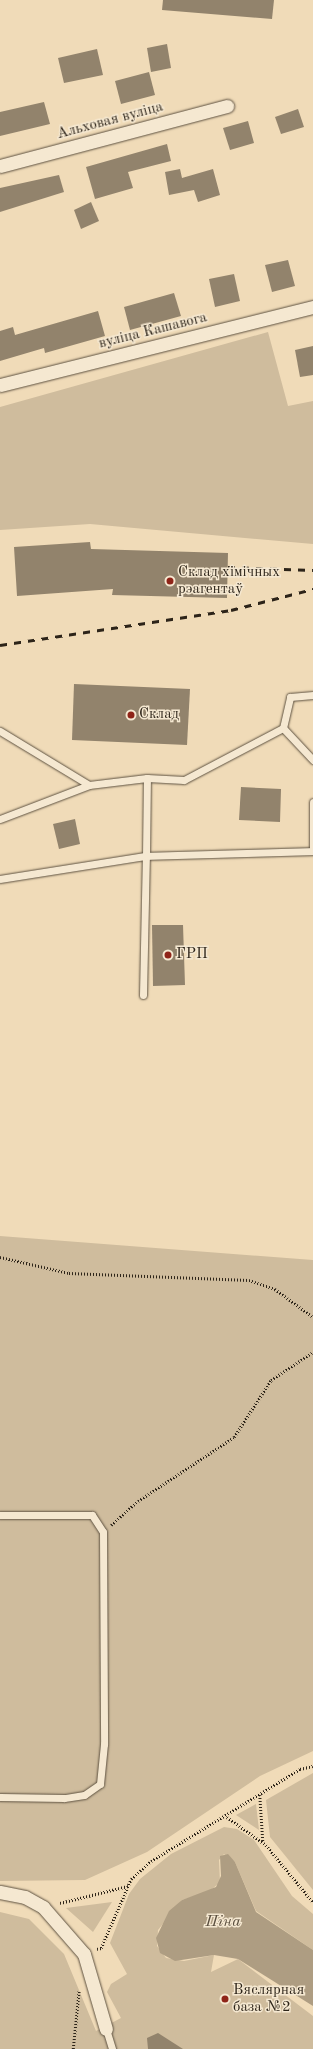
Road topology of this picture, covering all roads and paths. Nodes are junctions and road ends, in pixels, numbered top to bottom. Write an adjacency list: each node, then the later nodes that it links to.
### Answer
1 (227, 106): 2 (street, Альховая вуліца)
2 (0, 166)
3 (313, 308): 4 (street, вуліца Кашавога)
4 (0, 385)
5 (313, 696): 6 (lane)
6 (283, 728): 9 (lane); 10 (lane)
7 (0, 731): 8 (lane)
8 (4, 737): 11 (lane)
9 (313, 760)
10 (147, 778): 11 (lane); 15 (lane)
11 (89, 785): 13 (lane)
12 (313, 802): 14 (lane)
13 (0, 819)
14 (313, 851): 15 (lane)
15 (146, 856): 16 (lane); 17 (lane)
16 (0, 879)
17 (143, 996)
18 (0, 1257): 19 (path)
19 (313, 1317)
20 (313, 1352): 22 (path)
21 (0, 1515): 22 (lane)
22 (103, 1532): 25 (lane)
23 (313, 1766): 24 (path)
24 (260, 1795): 26 (path); 27 (path)
25 (0, 1797)
26 (227, 1817): 27 (path); 28 (path)
27 (263, 1842): 30 (path)
28 (128, 1886): 31 (path); 32 (path)
29 (0, 1892): 31 (street)
30 (313, 1902)
31 (44, 1907): 32 (street)
32 (84, 1954): 34 (street)
33 (80, 1986): 35 (path)
34 (106, 2029): 36 (lane)
35 (73, 2049)
36 (112, 2049)

